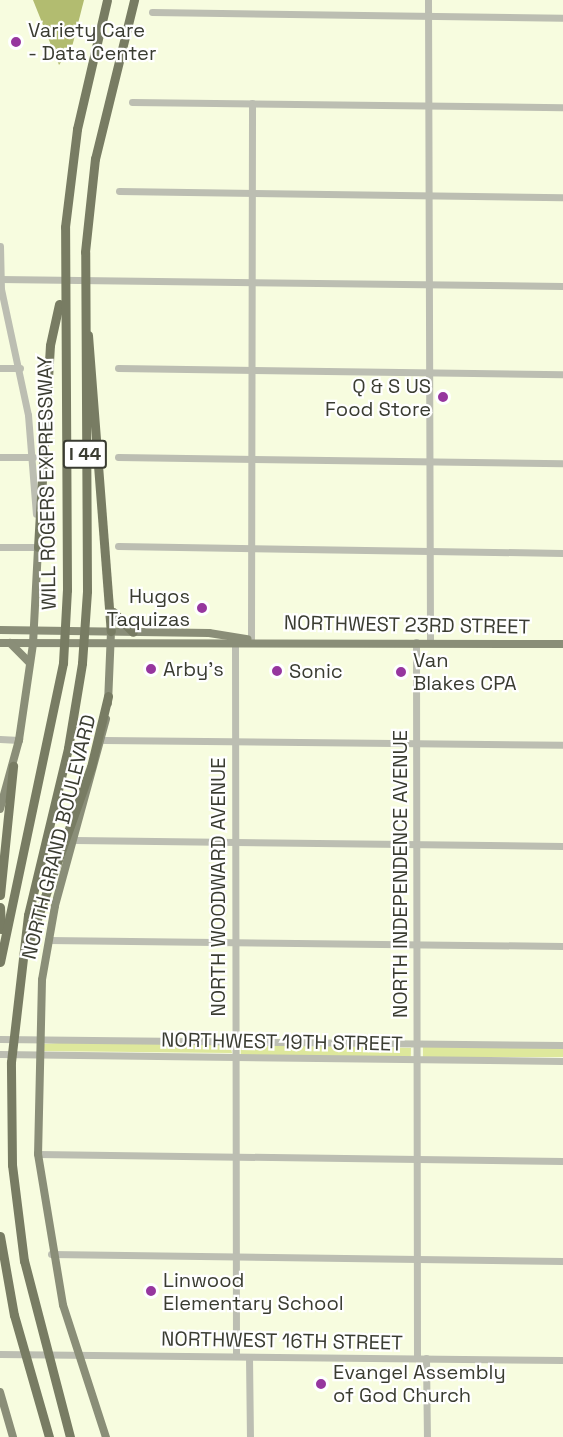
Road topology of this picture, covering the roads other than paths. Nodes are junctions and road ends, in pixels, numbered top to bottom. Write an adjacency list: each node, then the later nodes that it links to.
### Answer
1 (107, 0): 21 (highway, WILL ROGERS EXPRESSWAY / I 44)
2 (134, 0): 19 (highway, WILL ROGERS EXPRESSWAY / I 44)
3 (428, 0): 5 (street)
4 (152, 12): 5 (street)
5 (428, 16): 6 (street); 9 (street)
6 (563, 18)
7 (132, 102): 8 (street)
8 (252, 103): 9 (street); 12 (street)
9 (428, 106): 10 (street); 13 (street)
10 (563, 107)
11 (119, 191): 12 (street)
12 (252, 193): 13 (street); 17 (street)
13 (428, 195): 14 (street); 18 (street)
14 (563, 197)
15 (0, 246): 16 (street)
16 (0, 279): 17 (street); 23 (street)
17 (250, 282): 18 (street); 25 (street)
18 (428, 284): 20 (street); 26 (street)
19 (83, 286): 40 (highway); 75 (highway, WILL ROGERS EXPRESSWAY / I 44)
20 (563, 286)
21 (62, 290): 36 (highway); 72 (highway, WILL ROGERS EXPRESSWAY / I 44)
22 (0, 368): 23 (street)
23 (20, 368): 29 (street)
24 (118, 368): 25 (street)
25 (249, 369): 26 (street); 31 (street)
26 (428, 372): 27 (street); 32 (street)
27 (563, 374)
28 (0, 457): 29 (street)
29 (33, 457): 36 (street)
30 (118, 457): 31 (street)
31 (249, 459): 32 (street); 37 (street)
32 (429, 461): 33 (street); 38 (street)
33 (563, 463)
34 (0, 546): 36 (street)
35 (118, 546): 37 (street)
36 (38, 547): 42 (main road)
37 (251, 548): 38 (street); 46 (street)
38 (429, 551): 39 (street); 48 (street)
39 (563, 553)
40 (112, 610): 43 (highway); 44 (highway)
41 (0, 630): 42 (main road, NORTHWEST 23RD STREET)
42 (40, 630): 43 (main road, NORTHWEST 23RD STREET); 50 (main road)
43 (108, 631): 44 (main road, NORTHWEST 23RD STREET); 51 (main road, NORTH GRAND BOULEVARD)
44 (133, 632): 45 (main road, NORTHWEST 23RD STREET)
45 (235, 639): 46 (main road, NORTHWEST 23RD STREET); 51 (main road, NORTHWEST 23RD STREET); 58 (street, NORTH WOODWARD AVENUE)
46 (251, 640): 47 (main road, NORTHWEST 23RD STREET)
47 (416, 642): 48 (main road, NORTHWEST 23RD STREET); 59 (street, NORTH INDEPENDENCE AVENUE)
48 (430, 642): 52 (main road, NORTHWEST 23RD STREET)
49 (5, 643): 50 (main road, NORTHWEST 23RD STREET); 53 (main road)
50 (38, 644): 51 (main road, NORTHWEST 23RD STREET); 53 (main road)
51 (108, 644): 54 (main road, NORTH GRAND BOULEVARD)
52 (563, 644)
53 (30, 663): 56 (main road)
54 (108, 696): 57 (main road, NORTH GRAND BOULEVARD); 75 (highway)
55 (0, 739): 56 (street)
56 (19, 740): 61 (main road)
57 (104, 740): 58 (street); 63 (main road, NORTH GRAND BOULEVARD)
58 (235, 741): 59 (street); 64 (street, NORTH WOODWARD AVENUE)
59 (416, 744): 60 (street); 65 (street, NORTH INDEPENDENCE AVENUE)
60 (563, 745)
61 (13, 766): 62 (main road); 67 (highway)
62 (0, 809)
63 (75, 840): 64 (street); 69 (main road, NORTH GRAND BOULEVARD)
64 (235, 842): 65 (street); 70 (street, NORTH WOODWARD AVENUE)
65 (416, 844): 66 (street); 71 (street, NORTH INDEPENDENCE AVENUE)
66 (563, 846)
67 (0, 895)
68 (0, 907): 72 (highway)
69 (48, 940): 70 (street); 77 (main road, NORTH GRAND BOULEVARD)
70 (235, 943): 71 (street); 78 (street, NORTH WOODWARD AVENUE)
71 (417, 944): 73 (street); 79 (street, NORTH INDEPENDENCE AVENUE)
72 (2, 946): 74 (highway, WILL ROGERS EXPRESSWAY / I 44)
73 (563, 946)
74 (0, 962)
75 (18, 972): 105 (highway, WILL ROGERS EXPRESSWAY / I 44)
76 (0, 1040): 77 (street, NORTHWEST 19TH STREET)
77 (35, 1040): 78 (street, NORTHWEST 19TH STREET); 82 (main road, NORTH GRAND BOULEVARD)
78 (236, 1041): 79 (street, NORTHWEST 19TH STREET); 83 (street, NORTH WOODWARD AVENUE)
79 (417, 1044): 80 (street, NORTHWEST 19TH STREET); 84 (street, NORTH INDEPENDENCE AVENUE)
80 (563, 1045)
81 (0, 1054): 82 (street, NORTHWEST 19TH STREET)
82 (35, 1054): 83 (street, NORTHWEST 19TH STREET); 86 (main road, NORTH GRAND BOULEVARD)
83 (235, 1058): 84 (street, NORTHWEST 19TH STREET); 87 (street, NORTH WOODWARD AVENUE)
84 (417, 1059): 85 (street, NORTHWEST 19TH STREET); 88 (street, NORTH INDEPENDENCE AVENUE)
85 (563, 1061)
86 (38, 1154): 87 (street); 91 (main road, NORTH GRAND BOULEVARD)
87 (236, 1157): 88 (street); 92 (street, NORTH WOODWARD AVENUE)
88 (417, 1159): 89 (street); 93 (street, NORTH INDEPENDENCE AVENUE)
89 (563, 1161)
90 (0, 1236): 104 (highway)
91 (51, 1254): 92 (street); 96 (main road, NORTH GRAND BOULEVARD)
92 (236, 1257): 93 (street); 97 (street, NORTH WOODWARD AVENUE)
93 (417, 1259): 94 (street); 99 (street, NORTH INDEPENDENCE AVENUE)
94 (563, 1261)
95 (0, 1354): 96 (street, NORTHWEST 16TH STREET)
96 (74, 1355): 97 (street, NORTHWEST 16TH STREET); 106 (main road, NORTH GRAND BOULEVARD)
97 (236, 1356): 98 (street, NORTHWEST 16TH STREET)
98 (249, 1356): 99 (street, NORTHWEST 16TH STREET); 107 (street)
99 (417, 1358): 100 (street, NORTHWEST 16TH STREET)
100 (426, 1359): 101 (street, NORTHWEST 16TH STREET); 108 (street)
101 (563, 1360)
102 (0, 1392): 103 (main road)
103 (13, 1437)
104 (49, 1437)
105 (70, 1437)
106 (106, 1437)
107 (250, 1437)
108 (427, 1437)

